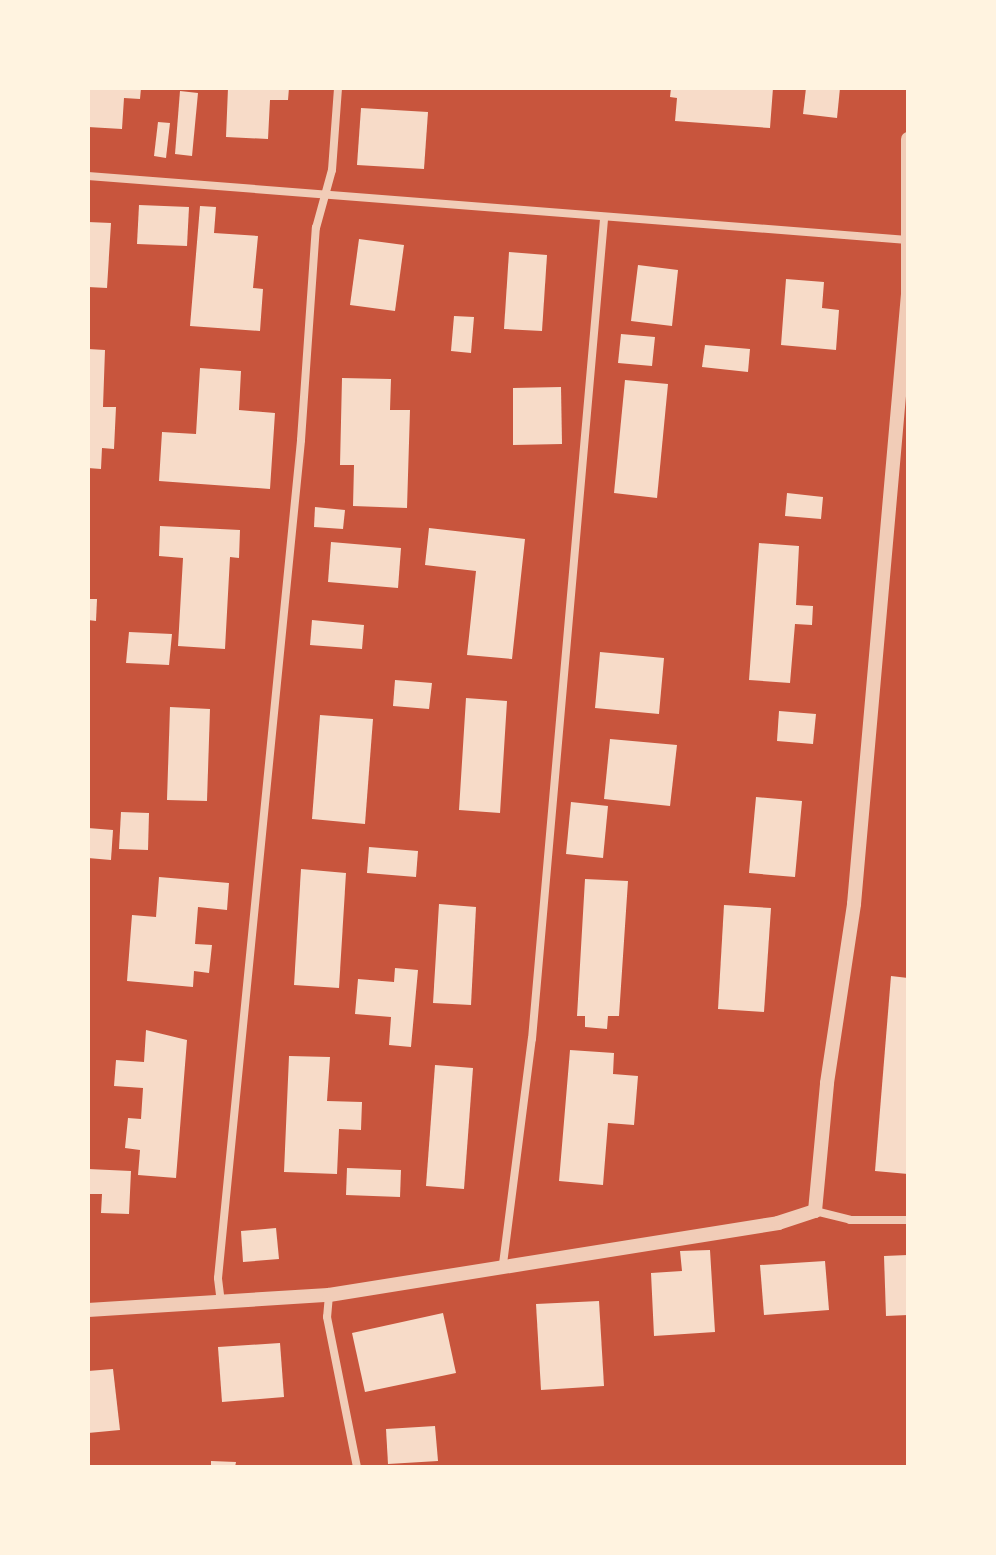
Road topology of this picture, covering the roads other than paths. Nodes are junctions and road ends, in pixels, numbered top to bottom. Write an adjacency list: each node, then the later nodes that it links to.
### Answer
1 (338, 88): 4 (street)
2 (908, 139): 6 (street)
3 (88, 176): 4 (street)
4 (326, 197): 5 (street); 11 (street)
5 (604, 219): 6 (street); 9 (street)
6 (908, 240): 7 (street)
7 (815, 1211): 8 (street); 9 (street)
8 (908, 1220)
9 (503, 1264): 10 (street)
10 (329, 1295): 11 (street); 13 (street)
11 (221, 1303): 12 (street)
12 (88, 1310)
13 (357, 1467)

